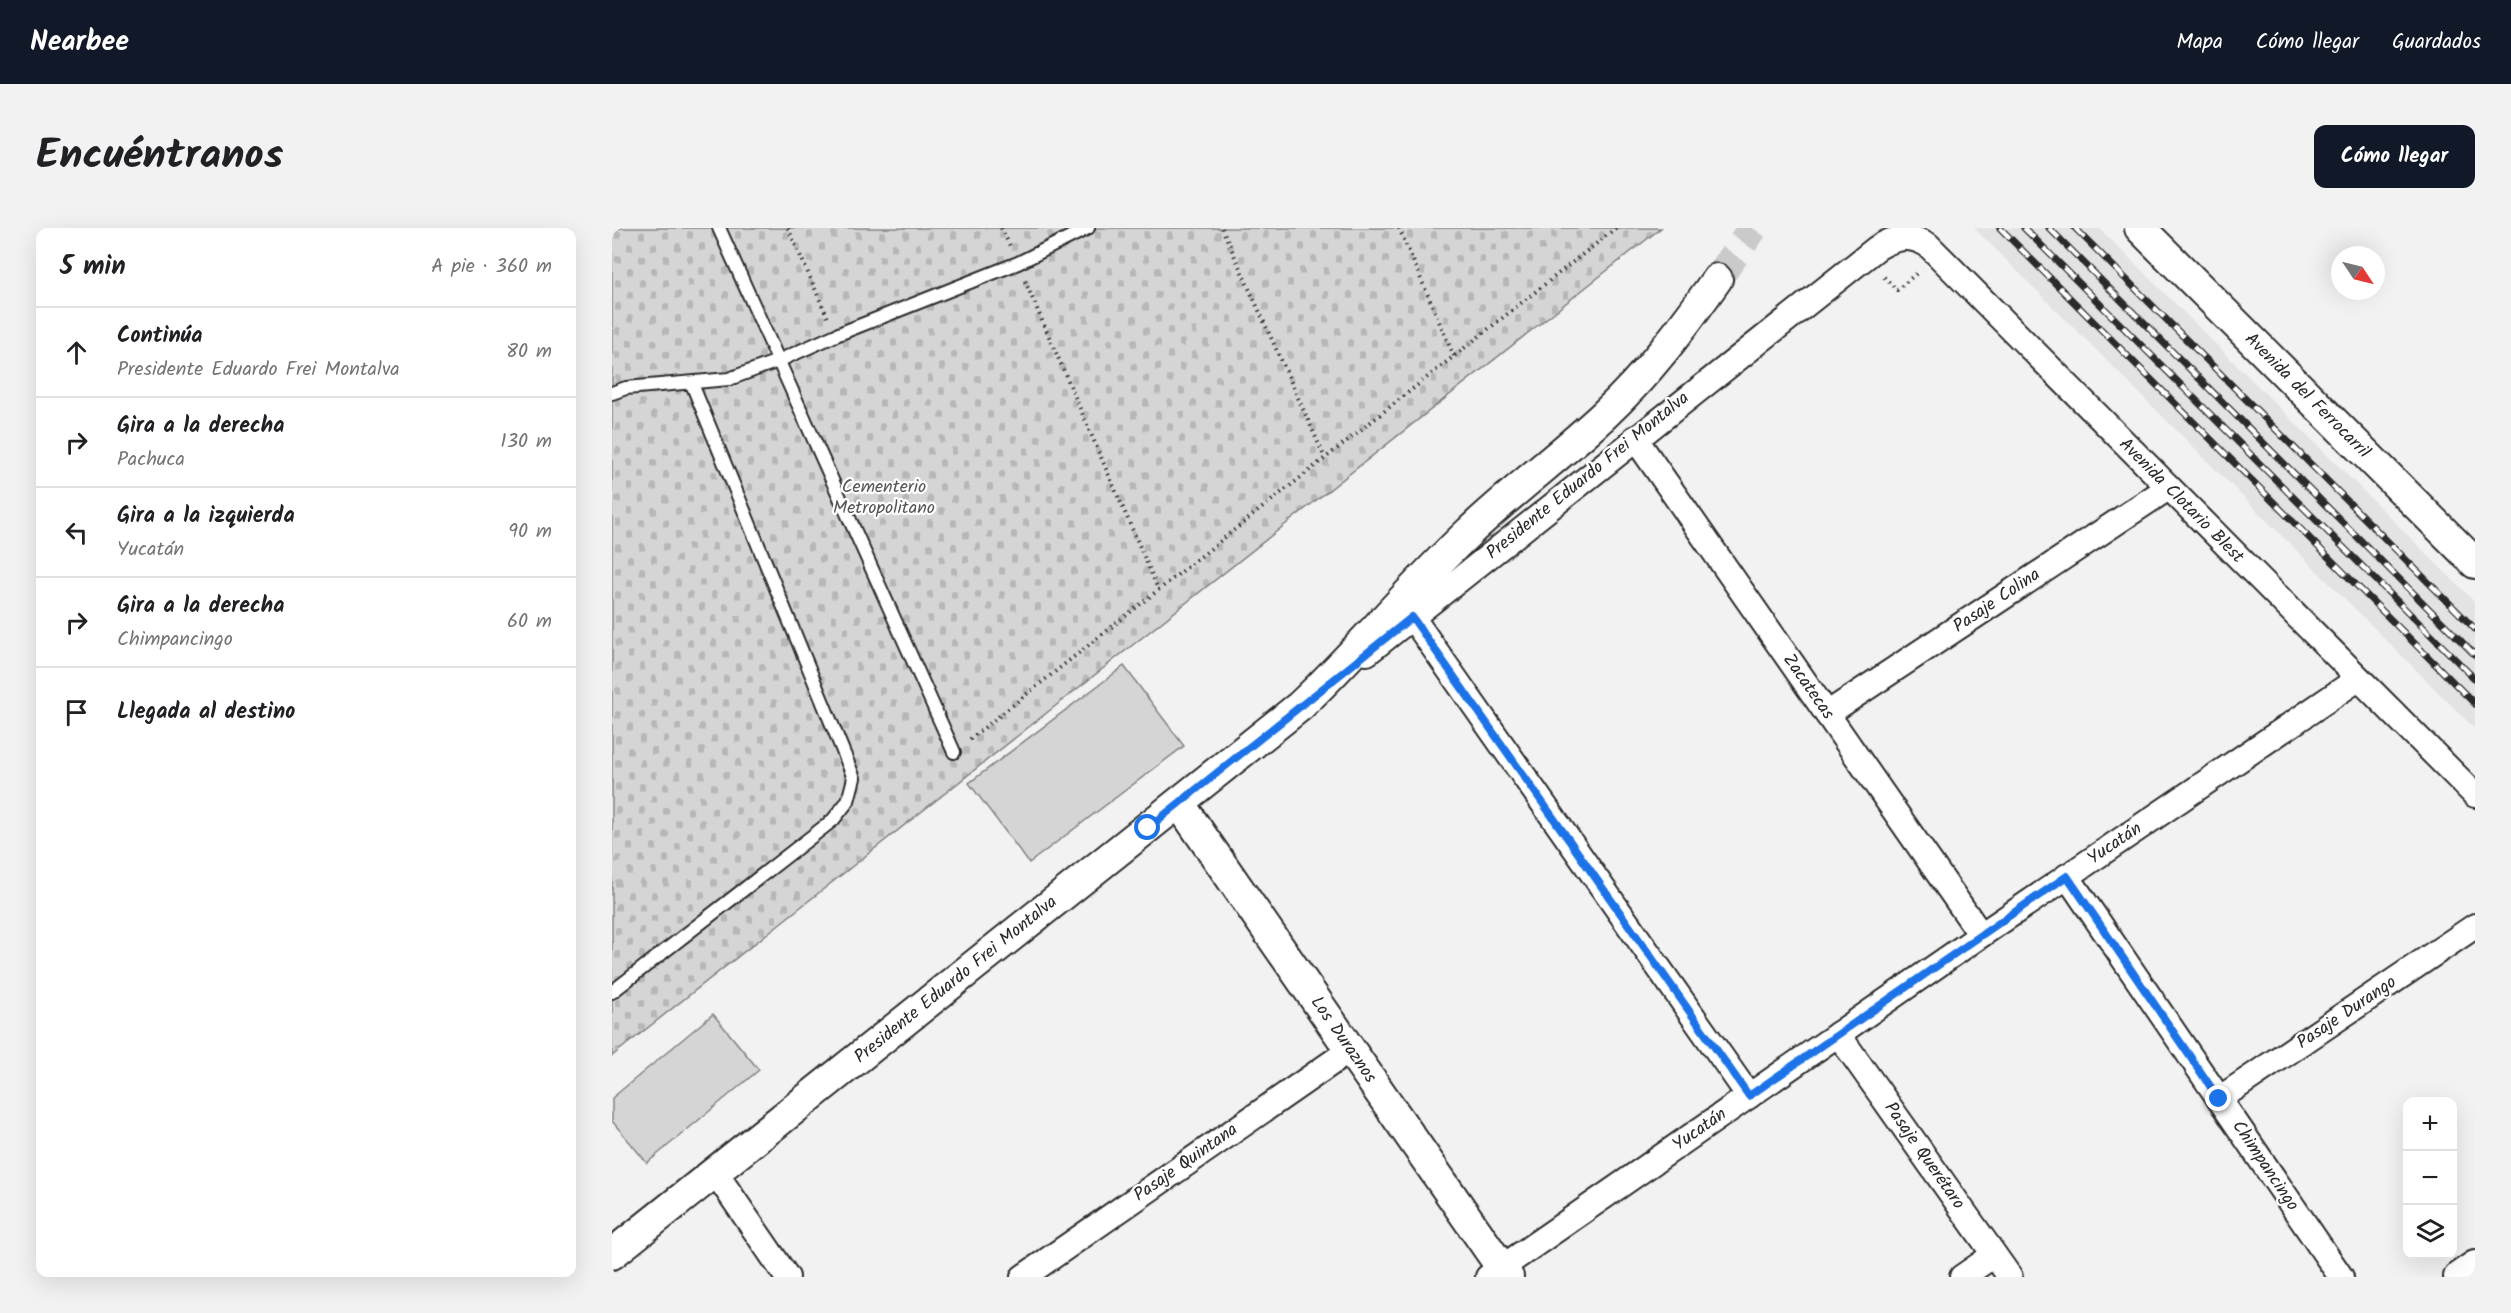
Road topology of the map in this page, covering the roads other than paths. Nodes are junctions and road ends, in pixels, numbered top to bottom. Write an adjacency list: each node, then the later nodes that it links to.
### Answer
1 (719, 228): 6 (lane)
2 (1088, 228): 6 (lane)
3 (2140, 228): 11 (street, Avenida del Ferrocarril)
4 (1877, 248): 9 (street, Presidente Eduardo Frei Montalva); 10 (street, Avenida Clotario Blest)
5 (1717, 279): 14 (street, Presidente Eduardo Frei Montalva)
6 (778, 361): 7 (lane); 16 (lane)
7 (692, 384): 8 (lane); 22 (lane)
8 (612, 393)
9 (1635, 438): 12 (street, Presidente Eduardo Frei Montalva); 15 (street, Zacatecas)
10 (2168, 488): 13 (street, Avenida Clotario Blest); 15 (street, Pasaje Colina)
11 (2475, 563)
12 (1412, 617): 14 (street, Presidente Eduardo Frei Montalva); 25 (street)
13 (2358, 679): 17 (street, Avenida Clotario Blest); 19 (street, Yucatán)
14 (1300, 706): 18 (street, Presidente Eduardo Frei Montalva)
15 (1827, 714): 21 (street, Zacatecas)
16 (954, 752)
17 (2475, 795)
18 (1179, 803): 24 (street, Los Duraznos); 27 (street, Presidente Eduardo Frei Montalva)
19 (2067, 876): 21 (street, Yucatán); 26 (street, Chimpancingo)
20 (2475, 926): 26 (street, Pasaje Durango)
21 (1981, 935): 23 (street, Yucatán)
22 (612, 992)
23 (1838, 1034): 25 (street, Yucatán); 29 (street, Pasaje Querétaro)
24 (1350, 1050): 31 (street, Los Duraznos); 33 (street, Pasaje Quintana)
25 (1749, 1096): 31 (street, Yucatán)
26 (2219, 1099): 36 (street, Chimpancingo)
27 (715, 1172): 28 (street, Presidente Eduardo Frei Montalva); 32 (street)
28 (612, 1254)
29 (1994, 1255): 34 (street); 35 (street, Pasaje Querétaro)
30 (2475, 1266): 37 (street)
31 (1499, 1274)
32 (787, 1277)
33 (1023, 1277)
34 (1962, 1277)
35 (2010, 1277)
36 (2341, 1277)
37 (2459, 1277)

